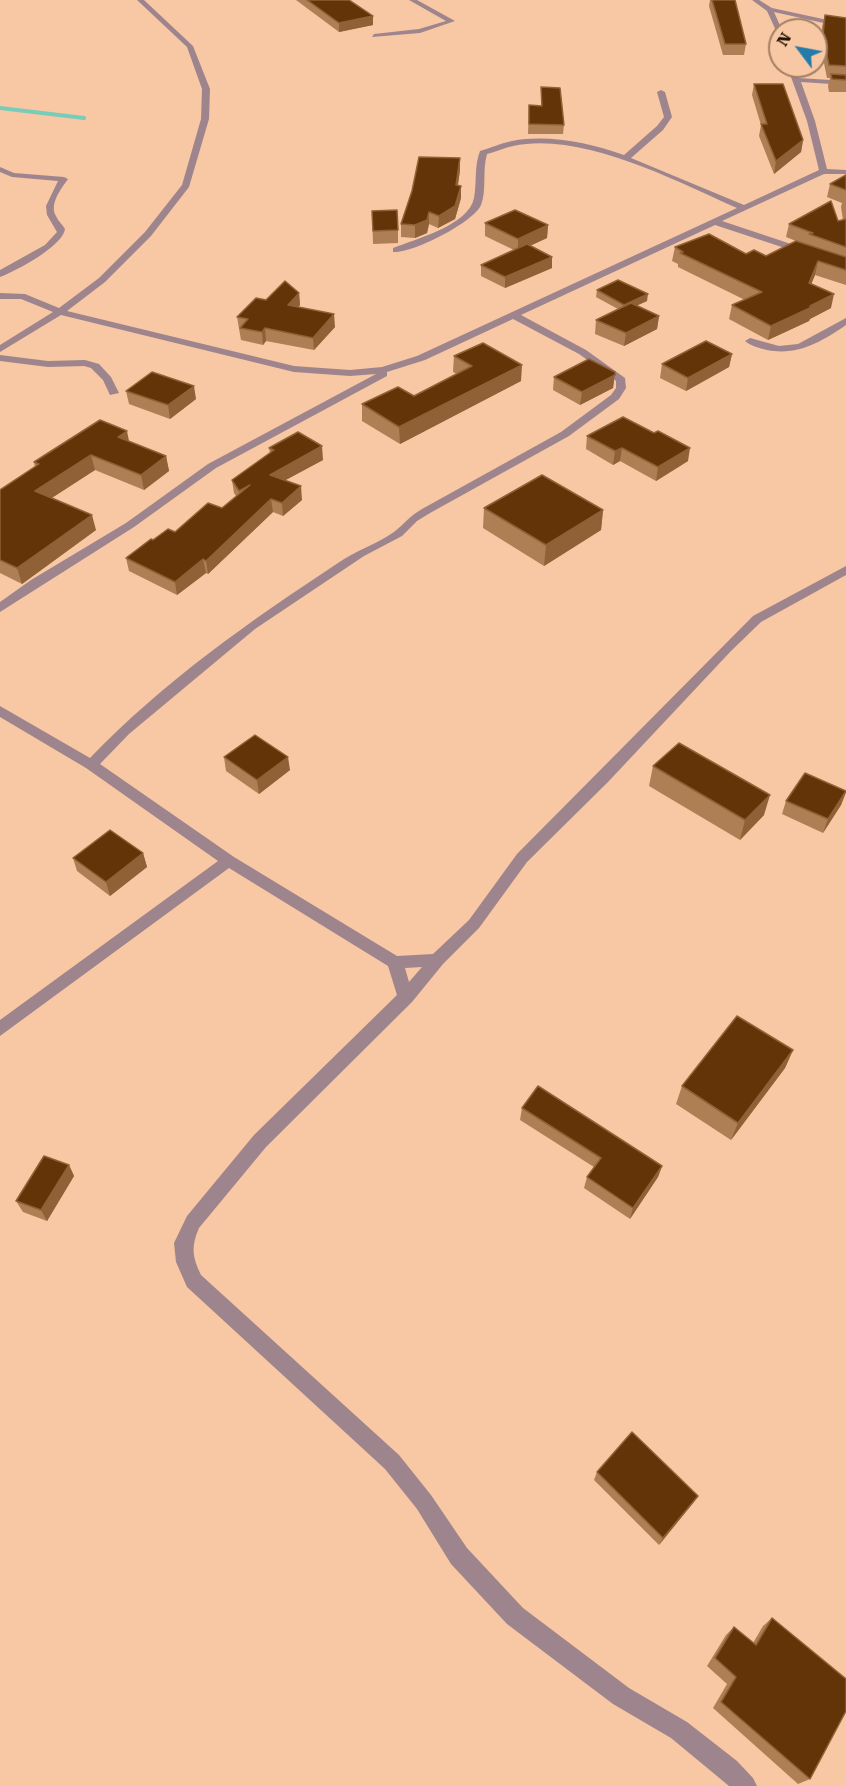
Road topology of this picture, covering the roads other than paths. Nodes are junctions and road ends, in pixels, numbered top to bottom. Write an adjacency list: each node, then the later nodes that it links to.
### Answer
1 (140, 0): 21 (street)
2 (412, 0): 7 (street)
3 (755, 0): 4 (street)
4 (770, 10): 5 (street); 6 (street)
5 (773, 18)
6 (846, 26)
7 (374, 36)
8 (796, 80): 9 (street); 13 (street)
9 (846, 83)
10 (661, 92): 11 (street)
11 (626, 158): 15 (street); 17 (street)
12 (0, 169): 19 (street)
13 (824, 171): 14 (street); 15 (street)
14 (846, 172)
15 (744, 208): 16 (street)
16 (715, 222): 18 (street); 22 (street)
17 (396, 250)
18 (816, 255)
19 (0, 274)
20 (0, 296): 21 (street)
21 (60, 312): 25 (street); 26 (street)
22 (513, 315): 26 (street); 32 (street)
23 (846, 321): 24 (street)
24 (750, 340)
25 (0, 349)
26 (421, 357): 30 (street)
27 (0, 358): 28 (street)
28 (114, 393)
29 (846, 570): 34 (street)
30 (0, 608)
31 (0, 711): 32 (street)
32 (91, 765): 33 (street)
33 (230, 861): 35 (street); 37 (street)
34 (437, 960): 35 (street); 36 (street)
35 (394, 962): 36 (street)
36 (406, 997): 38 (street)
37 (0, 1029)
38 (745, 1786)

